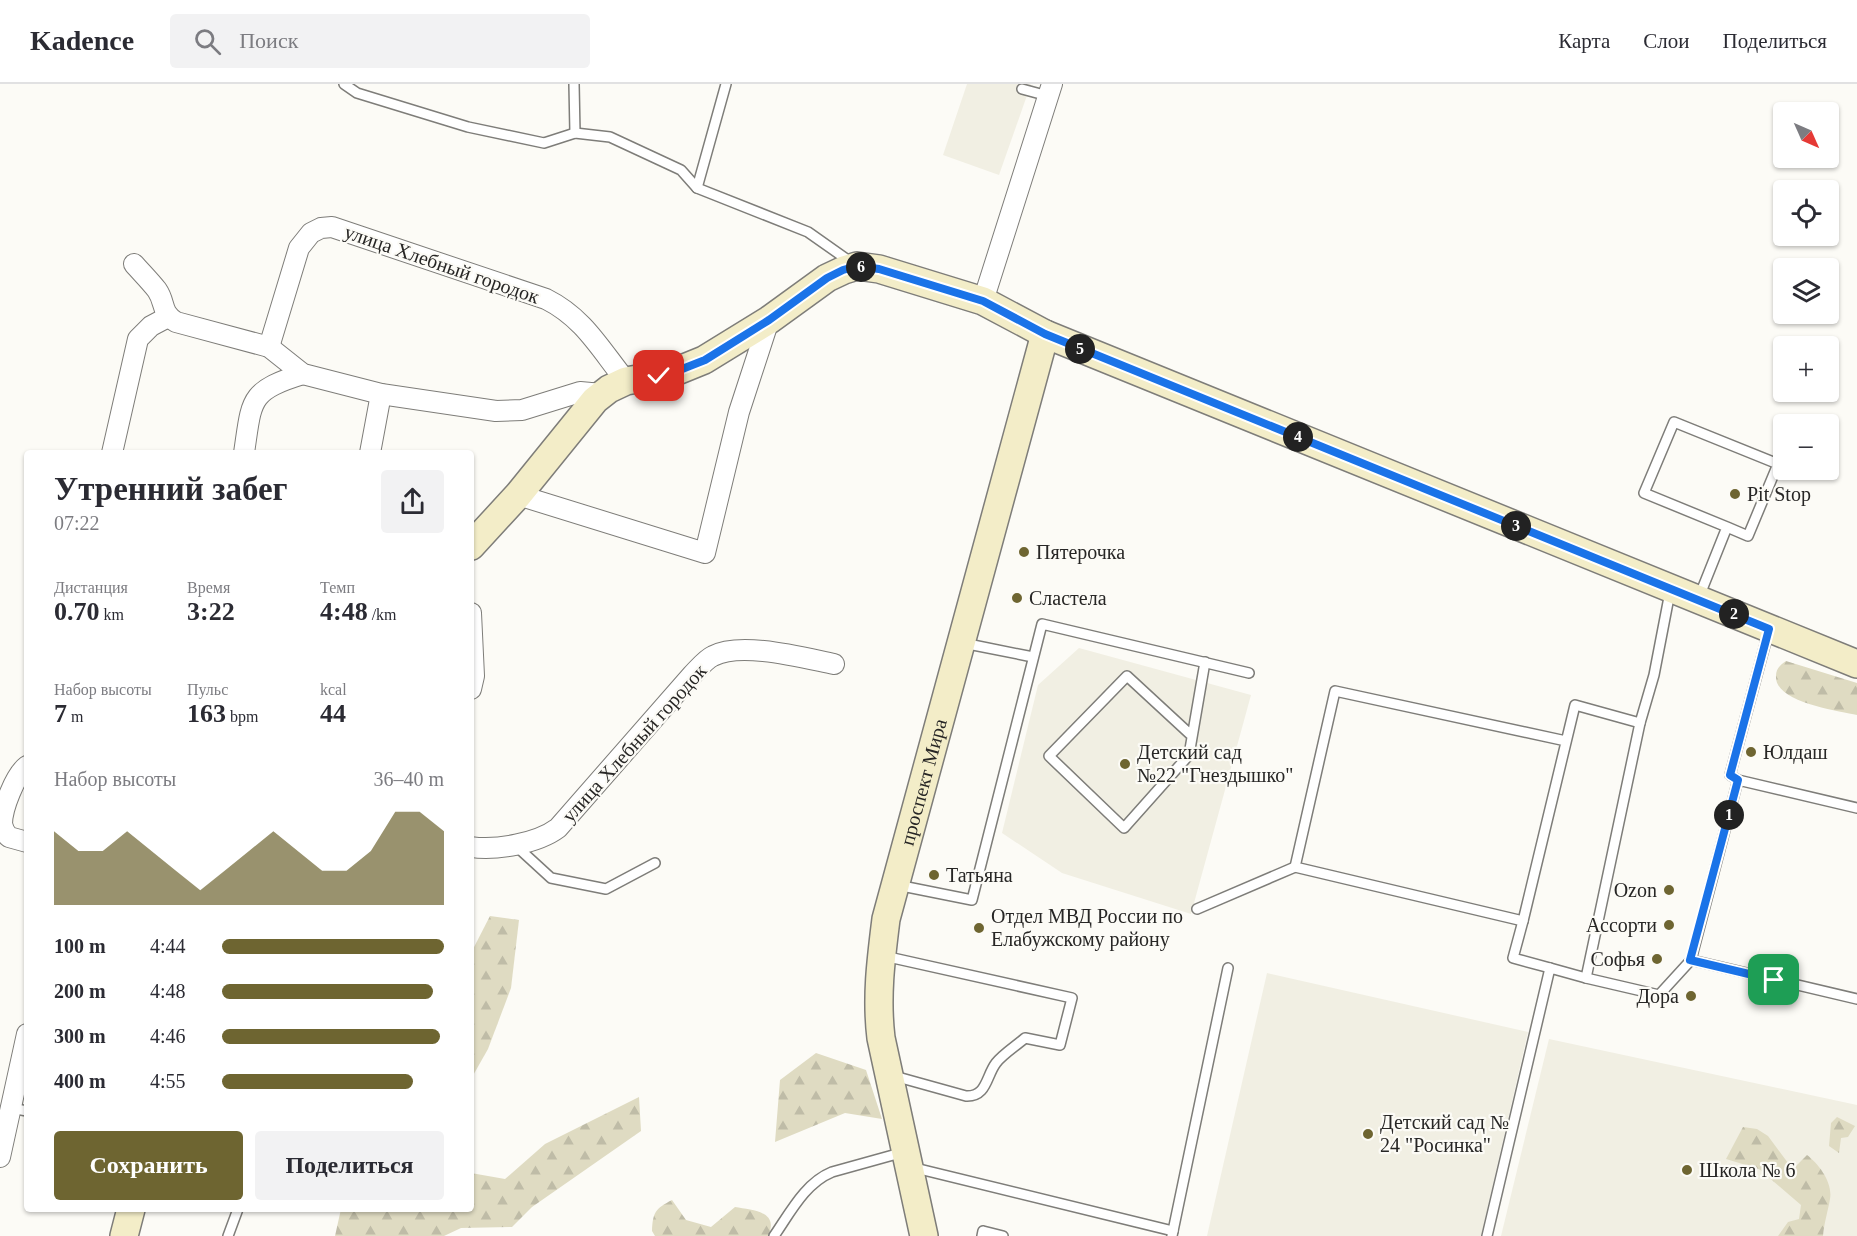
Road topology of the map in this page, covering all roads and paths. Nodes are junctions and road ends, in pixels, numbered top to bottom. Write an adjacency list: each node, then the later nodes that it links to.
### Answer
1 (344, 84): 6 (lane)
2 (574, 84): 6 (lane)
3 (726, 84): 7 (lane)
4 (1022, 89): 5 (lane)
5 (1050, 90): 10 (street)
6 (575, 133): 7 (lane)
7 (697, 188): 9 (lane)
8 (134, 264): 11 (street)
9 (857, 266): 10 (street); 12 (street)
10 (983, 301): 13 (street)
11 (168, 317): 14 (street); 19 (street)
12 (769, 320): 16 (street); 22 (street)
13 (1045, 334): 25 (street); 28 (street, проспект Мира)
14 (269, 347): 15 (street); 16 (street, улица Хлебный городок)
15 (303, 374): 17 (street); 20 (street)
16 (626, 381): 18 (street)
17 (381, 394): 18 (street); 21 (street)
18 (602, 394): 22 (street)
19 (113, 450)
20 (244, 450)
21 (371, 450)
22 (518, 495): 24 (street)
23 (1727, 527): 23 (lane); 26 (lane)
24 (474, 543)
25 (1671, 589): 26 (street); 34 (lane)
26 (1698, 600): 27 (street)
27 (1769, 629): 32 (street); 38 (lane)
28 (961, 642): 29 (lane); 45 (street, проспект Мира)
29 (1034, 657): 30 (lane); 45 (lane)
30 (1205, 662): 33 (lane); 35 (lane)
31 (834, 664): 41 (street, улица Хлебный городок)
32 (1857, 664)
33 (1249, 672)
34 (1640, 723): 36 (lane); 52 (lane)
35 (1192, 736): 35 (lane)
36 (1566, 741): 44 (lane); 47 (lane)
37 (24, 770): 40 (street)
38 (1738, 780): 39 (lane); 49 (lane)
39 (1857, 808)
40 (24, 841)
41 (515, 845): 42 (street, улица Хлебный городок); 43 (lane)
42 (474, 847)
43 (655, 863)
44 (1295, 867): 46 (lane); 47 (lane)
45 (895, 885): 48 (street, проспект Мира)
46 (1197, 909)
47 (1523, 921): 51 (lane)
48 (881, 955): 55 (street, проспект Мира); 55 (lane)
49 (1690, 960): 52 (lane); 53 (lane)
50 (1228, 968): 61 (lane)
51 (1550, 968): 52 (lane); 68 (lane)
52 (1586, 978)
53 (1857, 999)
54 (24, 1062): 56 (street)
55 (888, 1075): 58 (street, проспект Мира)
56 (19, 1109): 57 (street)
57 (0, 1157)
58 (907, 1159): 61 (lane); 64 (lane); 65 (street, проспект Мира)
59 (130, 1212): 62 (street)
60 (237, 1212): 63 (lane)
61 (1172, 1233)
62 (124, 1236)
63 (228, 1236)
64 (774, 1236)
65 (924, 1236)
66 (982, 1236): 67 (lane)
67 (1003, 1236)
68 (1487, 1236)

